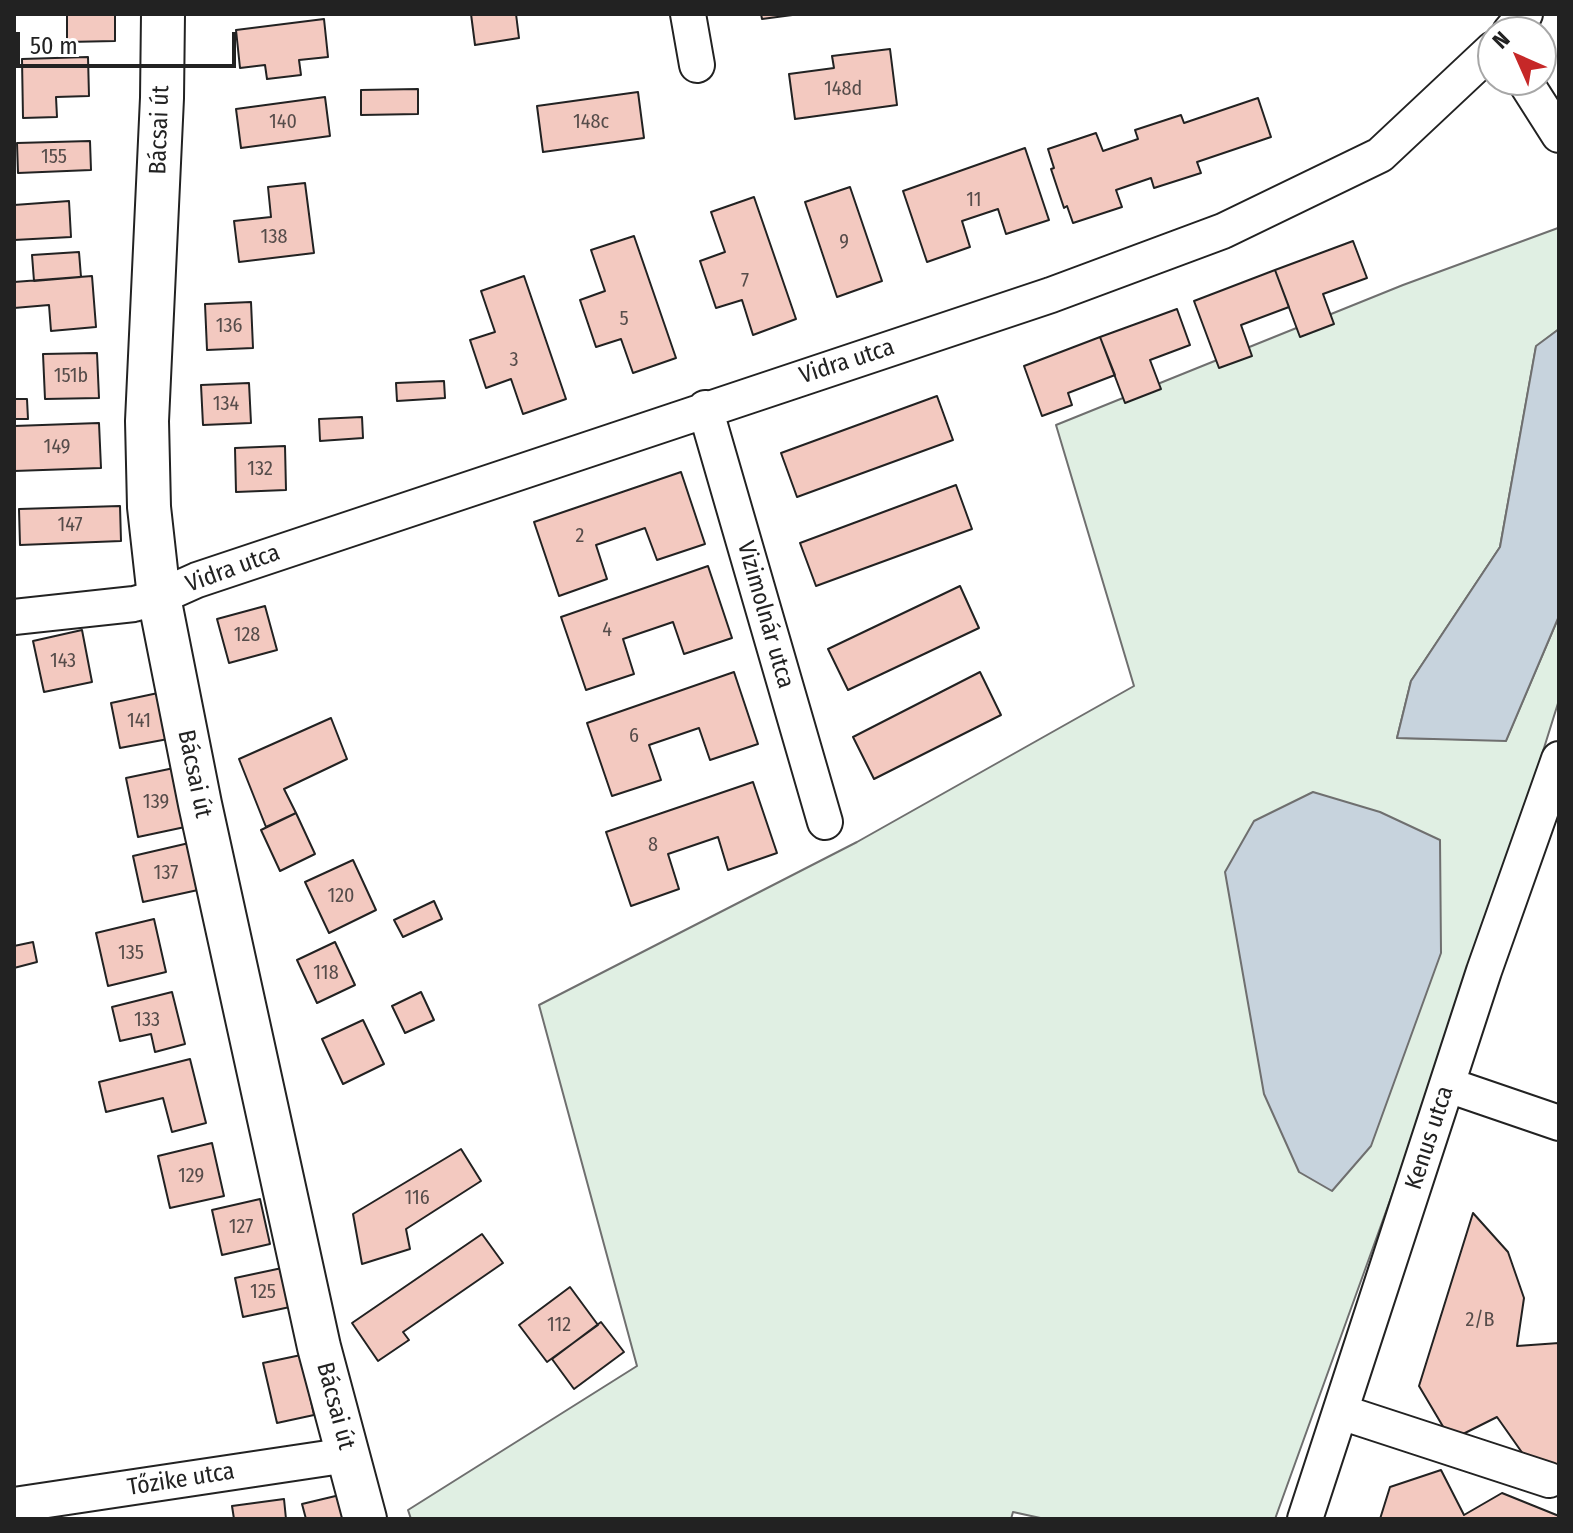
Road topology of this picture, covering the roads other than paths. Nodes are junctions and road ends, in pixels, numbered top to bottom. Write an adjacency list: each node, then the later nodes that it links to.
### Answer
1 (163, 14): 8 (main road, Bácsai út)
2 (688, 14): 4 (street)
3 (1477, 64): 7 (street, Vidra utca)
4 (697, 65)
5 (1534, 96): 6 (street)
6 (1559, 135)
7 (705, 408): 8 (street, Vidra utca); 11 (street, Vizimolnár utca)
8 (159, 597): 9 (street, Vidra utca); 15 (main road, Bácsai út)
9 (14, 617)
10 (1559, 759): 12 (street, Kenus utca)
11 (825, 822)
12 (1448, 1085): 13 (street); 14 (street, Kenus utca)
13 (1559, 1123)
14 (1341, 1412): 16 (street); 19 (street, Kenus utca)
15 (348, 1455): 17 (street, Tőzike utca); 18 (main road, Bácsai út)
16 (1549, 1480)
17 (14, 1505)
18 (365, 1519)
19 (1305, 1519)

